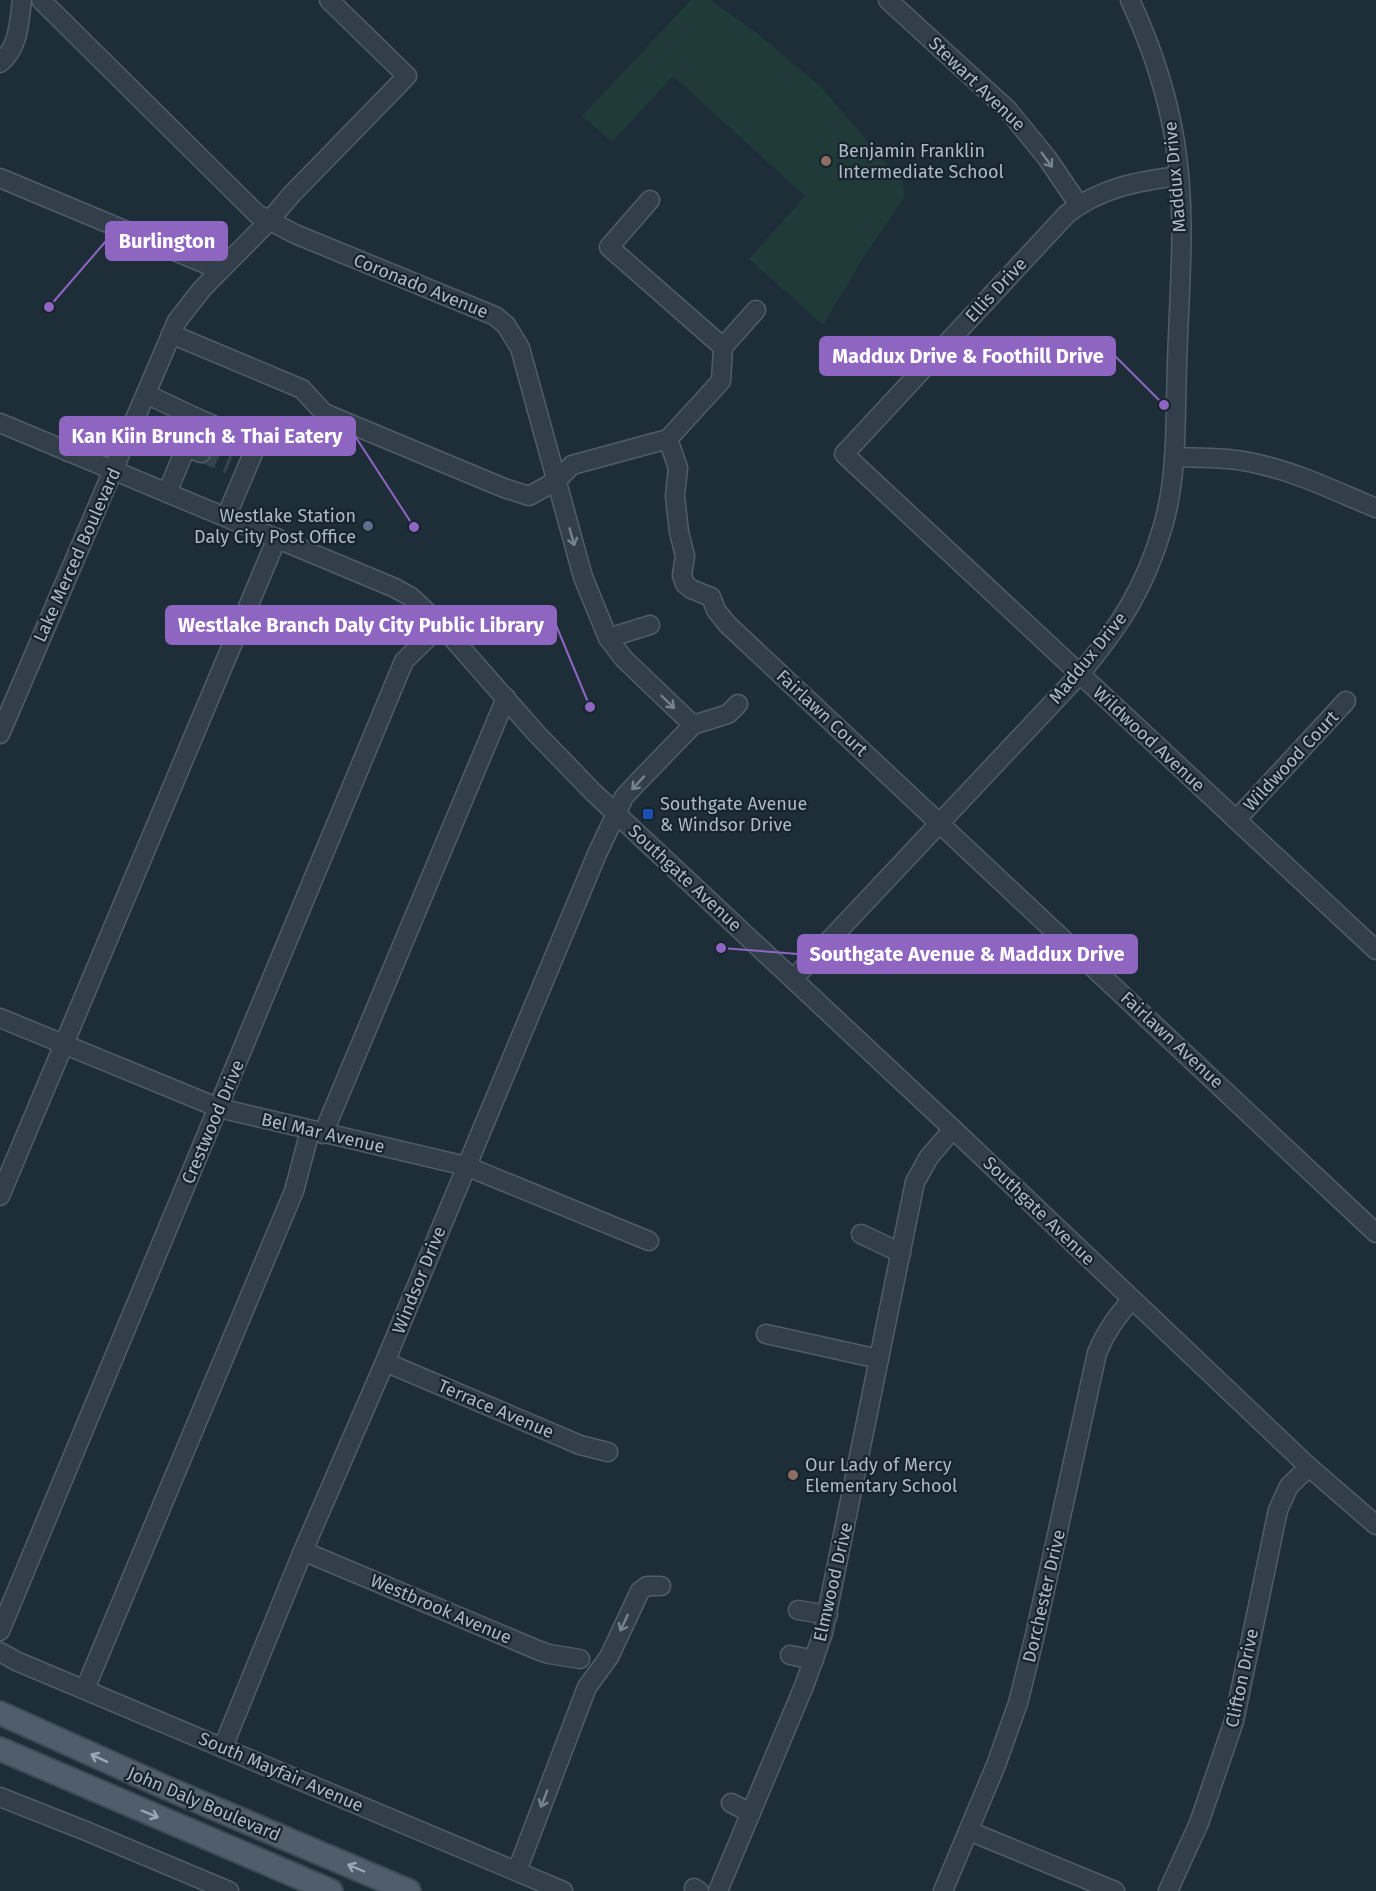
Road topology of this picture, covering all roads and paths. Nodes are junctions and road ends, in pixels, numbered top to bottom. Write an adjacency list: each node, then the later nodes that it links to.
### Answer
1 (22, 0): 6 (street)
2 (41, 0): 11 (street, Coronado Avenue)
3 (329, 0): 11 (street, Lake Merced Boulevard)
4 (888, 0): 10 (street, Stewart Avenue, one-way to 10)
5 (1130, 0): 7 (street, Maddux Drive)
6 (0, 63)
7 (1179, 176): 10 (street, Ellis Drive); 25 (street, Maddux Drive)
8 (0, 178): 12 (street)
9 (650, 200): 15 (street)
10 (1079, 205): 24 (street, Ellis Drive)
11 (269, 221): 12 (street, Lake Merced Boulevard); 27 (street, Coronado Avenue)
12 (220, 270): 14 (street, Lake Merced Boulevard)
13 (756, 310): 15 (street)
14 (171, 334): 16 (street, Lake Merced Boulevard); 27 (street)
15 (723, 347): 21 (street)
16 (146, 394): 18 (street, Lake Merced Boulevard); 22 (street)
17 (0, 423): 23 (street, Southgate Avenue)
18 (134, 423): 22 (street); 26 (street, Lake Merced Boulevard)
19 (78, 432): 23 (street)
20 (241, 437): 30 (street)
21 (668, 439): 27 (street); 43 (street, Fairlawn Court)
22 (194, 450): 28 (street)
23 (68, 452): 26 (street, Southgate Avenue)
24 (844, 454): 35 (street, Wildwood Avenue)
25 (1174, 457): 29 (street); 35 (street, Maddux Drive)
26 (114, 471): 28 (street, Southgate Avenue); 39 (street, Lake Merced Boulevard)
27 (556, 481): 34 (street, Coronado Avenue, one-way to 34)
28 (167, 493): 30 (street, Southgate Avenue)
29 (1376, 508)
30 (226, 517): 31 (street, Southgate Avenue)
31 (277, 538): 32 (street, Southgate Avenue); 47 (street)
32 (441, 625): 36 (street, Southgate Avenue); 48 (street, Crestwood Drive)
33 (650, 625): 34 (street)
34 (608, 638): 40 (street, Coronado Avenue, one-way to 40)
35 (1079, 675): 42 (street, Wildwood Avenue); 43 (street, Maddux Drive)
36 (506, 699): 41 (street, Southgate Avenue); 50 (street)
37 (1347, 701): 42 (street, Wildwood Court)
38 (738, 704): 40 (street)
39 (2, 723)
40 (693, 725): 41 (street, one-way to 41)
41 (617, 815): 45 (street, Southgate Avenue); 51 (street, Windsor Drive)
42 (1236, 820): 44 (street, Wildwood Avenue)
43 (941, 824): 45 (street, Maddux Drive); 53 (street, Fairlawn Avenue)
44 (1376, 950)
45 (793, 979): 49 (street, Southgate Avenue)
46 (0, 1018): 47 (street, Bel Mar Avenue)
47 (63, 1045): 48 (street, Bel Mar Avenue); 52 (street)
48 (219, 1108): 50 (street, Bel Mar Avenue); 68 (street, Crestwood Drive)
49 (953, 1129): 56 (street, Elmwood Drive); 57 (street, Southgate Avenue)
50 (316, 1132): 51 (street, Bel Mar Avenue); 73 (street)
51 (466, 1166): 55 (street, Bel Mar Avenue); 60 (street, Windsor Drive)
52 (0, 1196)
53 (1376, 1233)
54 (861, 1234): 56 (street)
55 (649, 1241)
56 (901, 1253): 59 (street, Elmwood Drive)
57 (1131, 1300): 62 (street, Southgate Avenue); 80 (street, Dorchester Drive)
58 (766, 1334): 59 (street)
59 (879, 1359): 67 (street, Elmwood Drive)
60 (385, 1362): 61 (street, Terrace Avenue); 64 (street, Windsor Drive)
61 (608, 1452)
62 (1309, 1467): 63 (street, Southgate Avenue); 89 (street, Clifton Drive)
63 (1376, 1525)
64 (303, 1551): 71 (street, Westbrook Avenue); 75 (street, Windsor Drive)
65 (661, 1586): 81 (street, one-way to 81)
66 (798, 1610): 67 (street)
67 (828, 1615): 72 (street, Elmwood Drive)
68 (0, 1631)
69 (0, 1652): 73 (street, South Mayfair Avenue)
70 (790, 1654): 72 (street)
71 (580, 1659)
72 (814, 1660): 79 (street, Elmwood Drive)
73 (85, 1689): 75 (street, South Mayfair Avenue)
74 (0, 1713): 84 (main road, John Daly Boulevard, one-way to 74)
75 (223, 1747): 81 (street, South Mayfair Avenue)
76 (0, 1749): 83 (main road, John Daly Boulevard, one-way to 83)
77 (0, 1797): 82 (street)
78 (731, 1803): 79 (street)
79 (751, 1813): 86 (street, Elmwood Drive)
80 (969, 1831): 87 (street, Dorchester Drive); 88 (street)
81 (517, 1872): 85 (street, South Mayfair Avenue)
82 (229, 1891)
83 (331, 1891)
84 (410, 1891)
85 (563, 1891)
86 (718, 1891)
87 (943, 1891)
88 (1115, 1891)
89 (1168, 1891)

